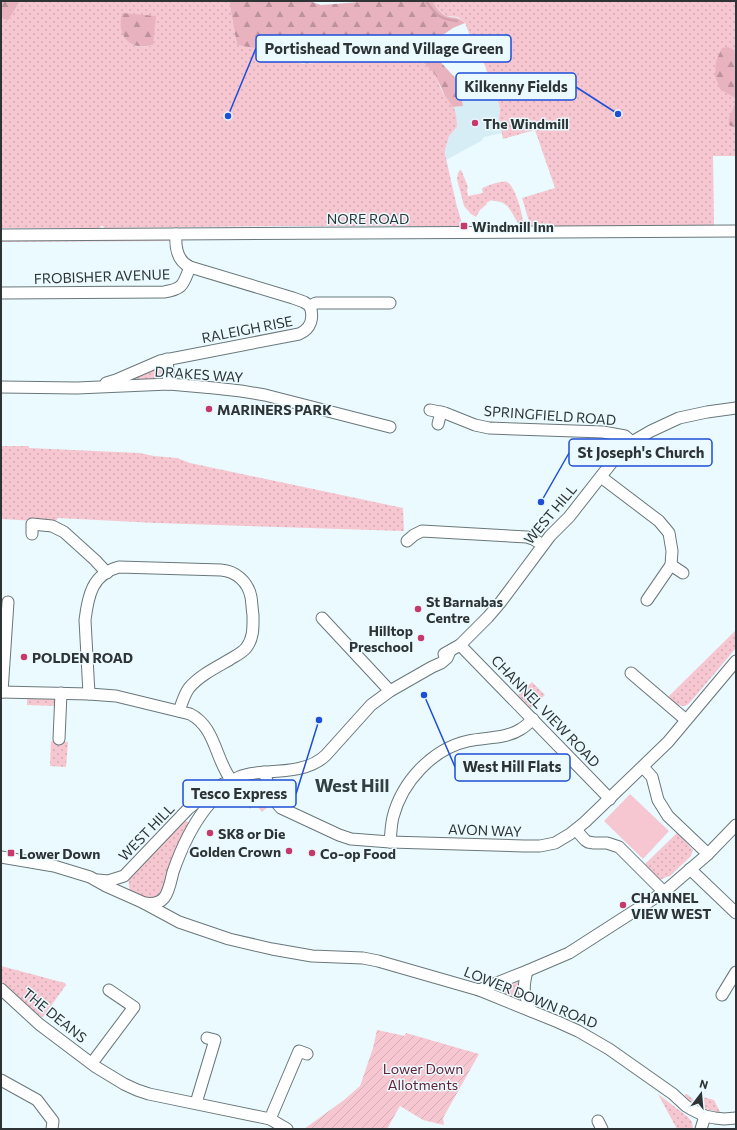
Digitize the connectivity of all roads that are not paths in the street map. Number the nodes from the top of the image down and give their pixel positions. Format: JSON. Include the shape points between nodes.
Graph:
{"nodes":[{"id":1,"x":736,"y":231,"type":"edge"},
{"id":2,"x":176,"y":234,"type":"junction"},
{"id":3,"x":1,"y":235,"type":"edge"},
{"id":4,"x":190,"y":267,"type":"junction"},
{"id":5,"x":1,"y":293,"type":"edge"},
{"id":6,"x":390,"y":303,"type":"dead end"},
{"id":7,"x":310,"y":306,"type":"junction"},
{"id":8,"x":167,"y":359,"type":"junction"},
{"id":9,"x":169,"y":384,"type":"junction"},
{"id":10,"x":1,"y":387,"type":"edge"},
{"id":11,"x":94,"y":387,"type":"junction"},
{"id":12,"x":736,"y":408,"type":"edge"},
{"id":13,"x":438,"y":424,"type":"dead end"},
{"id":14,"x":390,"y":426,"type":"dead end"},
{"id":15,"x":632,"y":442,"type":"junction"},
{"id":16,"x":601,"y":477,"type":"junction"},
{"id":17,"x":32,"y":534,"type":"dead end"},
{"id":18,"x":407,"y":541,"type":"dead end"},
{"id":19,"x":543,"y":545,"type":"junction"},
{"id":20,"x":670,"y":565,"type":"junction"},
{"id":21,"x":107,"y":573,"type":"junction"},
{"id":22,"x":683,"y":574,"type":"dead end"},
{"id":23,"x":647,"y":600,"type":"dead end"},
{"id":24,"x":8,"y":602,"type":"edge"},
{"id":25,"x":322,"y":618,"type":"dead end"},
{"id":26,"x":460,"y":645,"type":"junction"},
{"id":27,"x":736,"y":661,"type":"edge"},
{"id":28,"x":631,"y":674,"type":"dead end"},
{"id":29,"x":390,"y":691,"type":"junction"},
{"id":30,"x":1,"y":692,"type":"edge"},
{"id":31,"x":62,"y":693,"type":"junction"},
{"id":32,"x":89,"y":694,"type":"junction"},
{"id":33,"x":179,"y":711,"type":"junction"},
{"id":34,"x":533,"y":719,"type":"junction"},
{"id":35,"x":686,"y":720,"type":"junction"},
{"id":36,"x":59,"y":739,"type":"dead end"},
{"id":37,"x":643,"y":767,"type":"junction"},
{"id":38,"x":264,"y":772,"type":"junction"},
{"id":39,"x":231,"y":782,"type":"junction"},
{"id":40,"x":610,"y":799,"type":"junction"},
{"id":41,"x":188,"y":809,"type":"junction"},
{"id":42,"x":198,"y":819,"type":"junction"},
{"id":43,"x":736,"y":825,"type":"edge"},
{"id":44,"x":576,"y":830,"type":"junction"},
{"id":45,"x":390,"y":842,"type":"junction"},
{"id":46,"x":708,"y":854,"type":"junction"},
{"id":47,"x":1,"y":857,"type":"edge"},
{"id":48,"x":690,"y":869,"type":"junction"},
{"id":49,"x":124,"y":876,"type":"junction"},
{"id":50,"x":96,"y":880,"type":"junction"},
{"id":51,"x":664,"y":892,"type":"junction"},
{"id":52,"x":166,"y":896,"type":"junction"},
{"id":53,"x":140,"y":901,"type":"junction"},
{"id":54,"x":736,"y":913,"type":"edge"},
{"id":55,"x":179,"y":922,"type":"junction"},
{"id":56,"x":527,"y":971,"type":"junction"},
{"id":57,"x":736,"y":972,"type":"edge"},
{"id":58,"x":1,"y":989,"type":"edge"},
{"id":59,"x":109,"y":990,"type":"dead end"},
{"id":60,"x":479,"y":990,"type":"junction"},
{"id":61,"x":722,"y":995,"type":"dead end"},
{"id":62,"x":531,"y":1011,"type":"junction"},
{"id":63,"x":215,"y":1040,"type":"dead end"},
{"id":64,"x":299,"y":1051,"type":"dead end"},
{"id":65,"x":92,"y":1064,"type":"junction"},
{"id":66,"x":1,"y":1080,"type":"edge"},
{"id":67,"x":196,"y":1103,"type":"junction"},
{"id":68,"x":705,"y":1116,"type":"junction"},
{"id":69,"x":736,"y":1118,"type":"edge"},
{"id":70,"x":270,"y":1120,"type":"junction"},
{"id":71,"x":53,"y":1127,"type":"edge"},
{"id":72,"x":287,"y":1129,"type":"edge"},
{"id":73,"x":701,"y":1129,"type":"edge"}],
"edges":[{"from":1,"to":2,"type":"street","name":"NORE ROAD"},
{"from":2,"to":3,"type":"street","name":"NORE ROAD"},
{"from":2,"to":4,"type":"street","via":[[179,257]]},
{"from":4,"to":5,"type":"street","name":"FROBISHER AVENUE","via":[[180,288],[164,292]]},
{"from":4,"to":7,"type":"street","name":"RALEIGH RISE","via":[[293,298]]},
{"from":6,"to":7,"type":"street","name":"RALEIGH RISE","via":[[316,303]]},
{"from":7,"to":8,"type":"street","name":"RALEIGH RISE","via":[[310,325],[300,334]]},
{"from":8,"to":9,"type":"street"},
{"from":8,"to":11,"type":"street","name":"RALEIGH RISE"},
{"from":9,"to":11,"type":"street","name":"DRAKES WAY"},
{"from":9,"to":14,"type":"street","name":"DRAKES WAY","via":[[253,393]]},
{"from":10,"to":11,"type":"street","name":"DRAKES WAY"},
{"from":12,"to":15,"type":"street","name":"WEST HILL","via":[[679,418]]},
{"from":13,"to":15,"type":"street","name":"SPRINGFIELD ROAD","via":[[435,411],[489,428],[608,433],[625,436]]},
{"from":15,"to":16,"type":"street","name":"WEST HILL","via":[[620,452]]},
{"from":16,"to":19,"type":"street","name":"WEST HILL"},
{"from":16,"to":20,"type":"street","via":[[660,521],[670,536]]},
{"from":17,"to":21,"type":"street","via":[[32,524],[60,529]]},
{"from":18,"to":19,"type":"street","via":[[422,531],[527,537]]},
{"from":19,"to":26,"type":"street","name":"WEST HILL","via":[[500,603]]},
{"from":20,"to":22,"type":"street"},
{"from":20,"to":23,"type":"street"},
{"from":21,"to":32,"type":"street","via":[[95,582],[86,610]]},
{"from":21,"to":33,"type":"street","via":[[119,567],[224,570],[235,574],[247,587],[252,598],[254,628],[249,644],[243,651],[208,672],[190,687]]},
{"from":24,"to":30,"type":"street"},
{"from":25,"to":29,"type":"street"},
{"from":26,"to":29,"type":"street","name":"WEST HILL","via":[[450,651],[441,663]]},
{"from":26,"to":34,"type":"street","name":"CHANNEL VIEW ROAD"},
{"from":27,"to":35,"type":"street","name":"AVON WAY"},
{"from":28,"to":35,"type":"street","via":[[649,683]]},
{"from":29,"to":38,"type":"street","name":"WEST HILL","via":[[371,705],[318,762],[299,768]]},
{"from":30,"to":31,"type":"street"},
{"from":31,"to":32,"type":"street"},
{"from":31,"to":36,"type":"street"},
{"from":32,"to":33,"type":"street","via":[[125,698]]},
{"from":33,"to":39,"type":"street","via":[[194,716],[204,725]]},
{"from":34,"to":40,"type":"street","name":"CHANNEL VIEW ROAD"},
{"from":34,"to":45,"type":"street","via":[[514,733],[459,744],[444,750],[426,763],[401,796],[391,826]]},
{"from":35,"to":37,"type":"street","name":"AVON WAY"},
{"from":37,"to":40,"type":"street","name":"AVON WAY"},
{"from":37,"to":46,"type":"street","via":[[652,777],[664,811]]},
{"from":38,"to":39,"type":"street","name":"WEST HILL","via":[[241,776]]},
{"from":38,"to":45,"type":"street","name":"AVON WAY","via":[[273,799],[285,810],[344,837]]},
{"from":39,"to":41,"type":"street","name":"WEST HILL","via":[[210,791]]},
{"from":39,"to":42,"type":"street","name":"WEST HILL","via":[[220,791]]},
{"from":40,"to":44,"type":"street","name":"AVON WAY"},
{"from":41,"to":42,"type":"street"},
{"from":41,"to":49,"type":"street","name":"WEST HILL"},
{"from":42,"to":52,"type":"street","name":"WEST HILL","via":[[183,847]]},
{"from":43,"to":46,"type":"street"},
{"from":44,"to":45,"type":"street","name":"AVON WAY","via":[[555,843],[540,846]]},
{"from":44,"to":51,"type":"street","via":[[586,841],[605,842],[619,847]]},
{"from":46,"to":48,"type":"street"},
{"from":47,"to":50,"type":"street","via":[[54,866]]},
{"from":48,"to":51,"type":"street"},
{"from":48,"to":54,"type":"street"},
{"from":49,"to":50,"type":"street","name":"WEST HILL","via":[[108,881]]},
{"from":49,"to":53,"type":"street","name":"WEST HILL","via":[[125,886]]},
{"from":50,"to":53,"type":"street","name":"LOWER DOWN ROAD"},
{"from":51,"to":56,"type":"street","via":[[569,953]]},
{"from":52,"to":53,"type":"street","via":[[154,903]]},
{"from":52,"to":55,"type":"street","via":[[169,914]]},
{"from":53,"to":55,"type":"street","name":"LOWER DOWN ROAD"},
{"from":55,"to":60,"type":"street","name":"LOWER DOWN ROAD","via":[[246,944],[312,956],[363,958]]},
{"from":56,"to":60,"type":"street"},
{"from":56,"to":62,"type":"street","via":[[524,989]]},
{"from":57,"to":61,"type":"street"},
{"from":58,"to":65,"type":"street","name":"THE DEANS","via":[[39,1024]]},
{"from":59,"to":65,"type":"street","name":"THE DEANS","via":[[138,1010]]},
{"from":60,"to":62,"type":"street","name":"LOWER DOWN ROAD"},
{"from":62,"to":68,"type":"street","name":"LOWER DOWN ROAD","via":[[597,1041],[669,1091],[686,1106]]},
{"from":63,"to":67,"type":"street"},
{"from":64,"to":70,"type":"street"},
{"from":65,"to":67,"type":"street","name":"THE DEANS","via":[[137,1090]]},
{"from":66,"to":71,"type":"street","via":[[37,1100],[53,1121]]},
{"from":67,"to":70,"type":"street","name":"THE DEANS"},
{"from":68,"to":69,"type":"street","name":"LOWER DOWN ROAD","via":[[720,1119]]},
{"from":68,"to":73,"type":"street"},
{"from":70,"to":72,"type":"street","name":"THE DEANS"}]}
